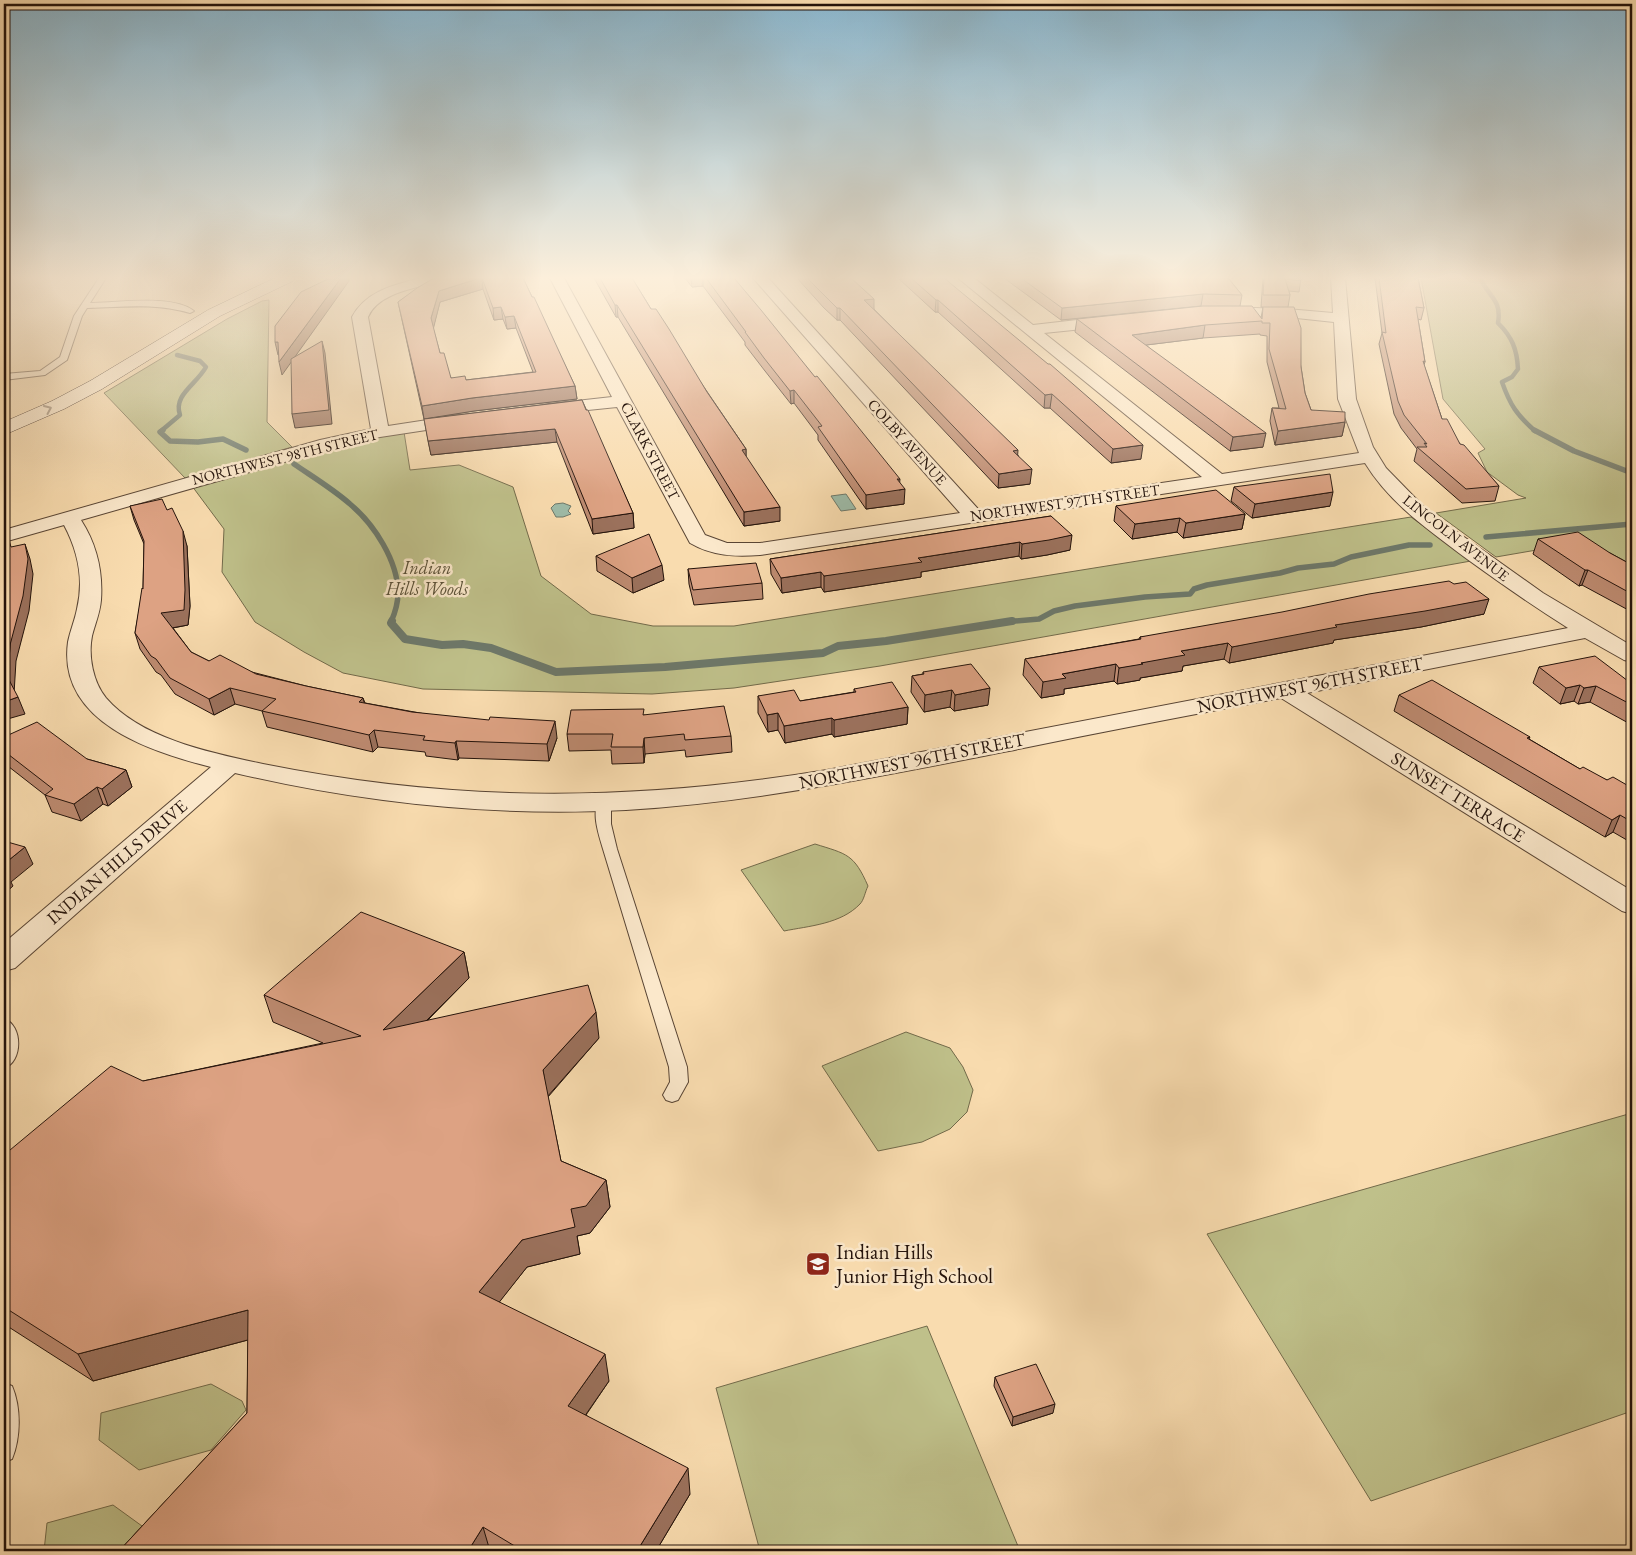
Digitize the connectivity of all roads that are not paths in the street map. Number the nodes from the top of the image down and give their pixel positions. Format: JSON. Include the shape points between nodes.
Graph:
{"nodes":[{"id":1,"x":66,"y":351,"type":"edge"},
{"id":2,"x":122,"y":351,"type":"edge"},
{"id":3,"x":152,"y":351,"type":"edge"},
{"id":4,"x":366,"y":351,"type":"edge"},
{"id":5,"x":596,"y":351,"type":"edge"},
{"id":6,"x":825,"y":351,"type":"edge"},
{"id":7,"x":1056,"y":351,"type":"edge"},
{"id":8,"x":1343,"y":351,"type":"edge"},
{"id":9,"x":4,"y":377,"type":"edge"},
{"id":10,"x":623,"y":401,"type":"junction"},
{"id":11,"x":530,"y":412,"type":"edge"},
{"id":12,"x":4,"y":413,"type":"edge"},
{"id":13,"x":481,"y":418,"type":"edge"},
{"id":14,"x":4,"y":429,"type":"edge"},
{"id":15,"x":380,"y":432,"type":"junction"},
{"id":16,"x":1370,"y":458,"type":"junction"},
{"id":17,"x":1218,"y":480,"type":"junction"},
{"id":18,"x":974,"y":516,"type":"junction"},
{"id":19,"x":69,"y":517,"type":"junction"},
{"id":20,"x":4,"y":536,"type":"edge"},
{"id":21,"x":760,"y":549,"type":"joint"},
{"id":22,"x":1588,"y":631,"type":"junction"},
{"id":23,"x":1632,"y":655,"type":"edge"},
{"id":24,"x":1285,"y":690,"type":"junction"},
{"id":25,"x":230,"y":764,"type":"junction"},
{"id":26,"x":604,"y":802,"type":"junction"},
{"id":27,"x":1632,"y":904,"type":"edge"},
{"id":28,"x":4,"y":960,"type":"edge"},
{"id":29,"x":4,"y":1025,"type":"edge"},
{"id":30,"x":4,"y":1061,"type":"edge"},
{"id":31,"x":672,"y":1094,"type":"dead end"},
{"id":32,"x":4,"y":1393,"type":"edge"},
{"id":33,"x":4,"y":1451,"type":"edge"}],
"edges":[{"from":1,"to":9,"type":"lane","via":[[57,364],[42,373]]},
{"from":2,"to":12,"type":"main road","via":[[47,394]]},
{"from":14,"to":3,"type":"main road","one_way":true,"via":[[96,385]]},
{"from":4,"to":15,"type":"street"},
{"from":5,"to":10,"type":"street","name":"CLARK STREET"},
{"from":6,"to":18,"type":"street","name":"COLBY AVENUE"},
{"from":7,"to":17,"type":"street"},
{"from":8,"to":16,"type":"street","name":"LINCOLN AVENUE","via":[[1347,399]]},
{"from":10,"to":11,"type":"street"},
{"from":10,"to":21,"type":"street","name":"CLARK STREET","via":[[697,539],[705,545],[727,550]]},
{"from":13,"to":15,"type":"street","name":"NORTHWEST 98TH STREET"},
{"from":15,"to":19,"type":"street","name":"NORTHWEST 98TH STREET","via":[[284,455]]},
{"from":16,"to":17,"type":"street","name":"NORTHWEST 97TH STREET"},
{"from":16,"to":22,"type":"street","name":"LINCOLN AVENUE","via":[[1422,516],[1535,598]]},
{"from":17,"to":18,"type":"street","name":"NORTHWEST 97TH STREET"},
{"from":18,"to":21,"type":"street","name":"NORTHWEST 97TH STREET"},
{"from":19,"to":20,"type":"street","name":"NORTHWEST 98TH STREET"},
{"from":19,"to":25,"type":"street","name":"NORTHWEST 96TH STREET","via":[[86,550],[90,570],[89,606],[79,643],[80,670],[94,699],[107,713],[145,738]]},
{"from":22,"to":23,"type":"street","name":"LINCOLN AVENUE"},
{"from":22,"to":24,"type":"street","name":"NORTHWEST 96TH STREET"},
{"from":24,"to":26,"type":"street","name":"NORTHWEST 96TH STREET","via":[[745,791]]},
{"from":24,"to":27,"type":"street","name":"SUNSET TERRACE"},
{"from":25,"to":26,"type":"street","name":"NORTHWEST 96TH STREET","via":[[309,782],[448,801]]},
{"from":25,"to":28,"type":"street","name":"INDIAN HILLS DRIVE"},
{"from":26,"to":31,"type":"lane","via":[[604,824],[610,850],[678,1067],[679,1082]]},
{"from":29,"to":30,"type":"lane","via":[[9,1039]]},
{"from":32,"to":33,"type":"lane","via":[[8,1421]]}]}
